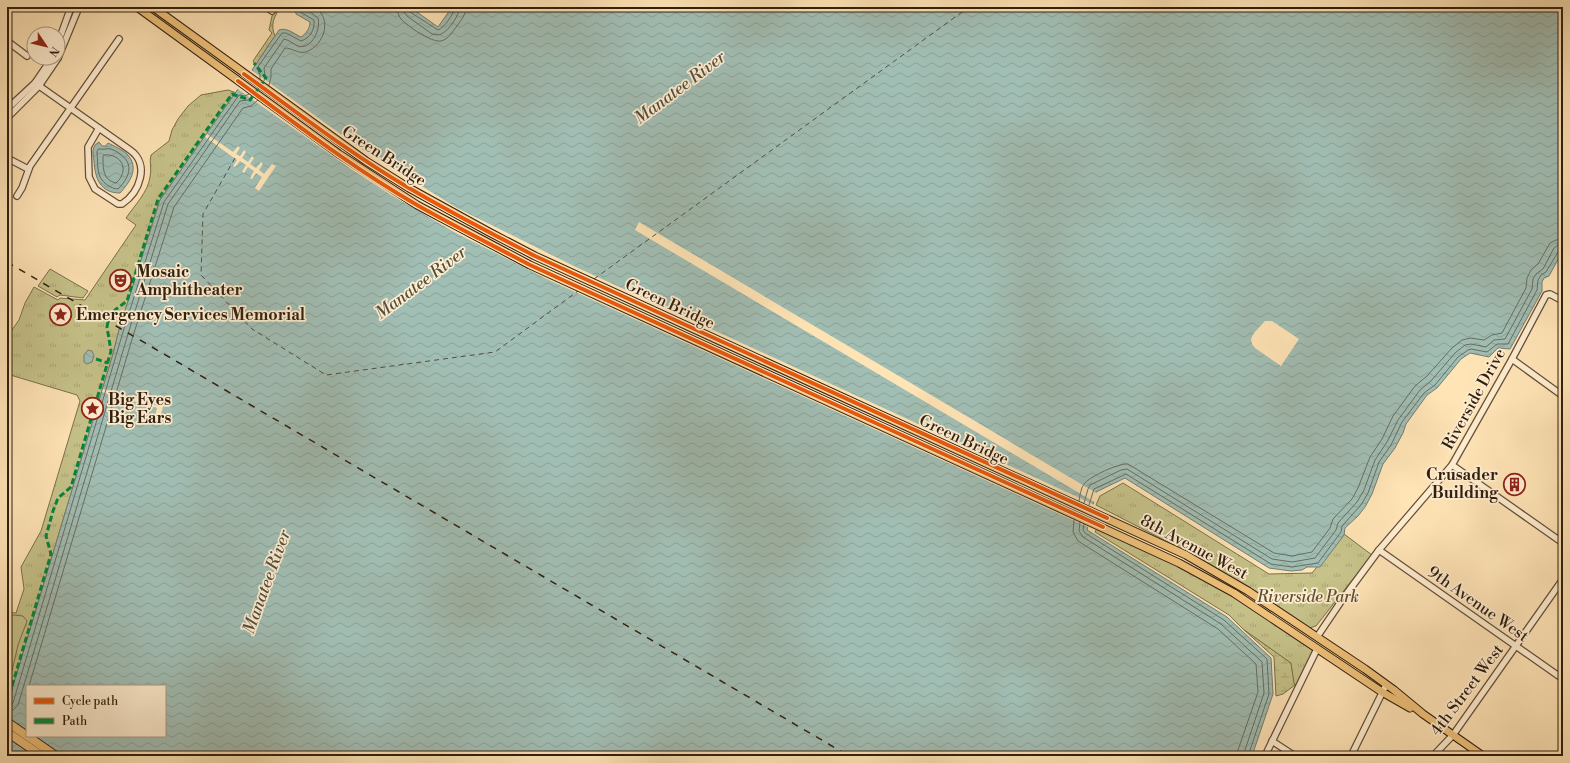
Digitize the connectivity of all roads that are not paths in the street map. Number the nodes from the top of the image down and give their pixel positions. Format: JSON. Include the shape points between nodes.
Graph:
{"nodes":[{"id":1,"x":71,"y":7,"type":"edge"},
{"id":2,"x":79,"y":7,"type":"edge"},
{"id":3,"x":153,"y":7,"type":"edge"},
{"id":4,"x":266,"y":7,"type":"edge"},
{"id":5,"x":142,"y":8,"type":"edge"},
{"id":6,"x":274,"y":9,"type":"edge"},
{"id":7,"x":64,"y":26,"type":"edge"},
{"id":8,"x":66,"y":39,"type":"edge"},
{"id":9,"x":119,"y":39,"type":"dead end"},
{"id":10,"x":7,"y":41,"type":"edge"},
{"id":11,"x":26,"y":55,"type":"edge"},
{"id":12,"x":48,"y":66,"type":"edge"},
{"id":13,"x":52,"y":66,"type":"edge"},
{"id":14,"x":37,"y":85,"type":"junction"},
{"id":15,"x":70,"y":108,"type":"junction"},
{"id":16,"x":7,"y":110,"type":"edge"},
{"id":17,"x":7,"y":118,"type":"edge"},
{"id":18,"x":99,"y":128,"type":"junction"},
{"id":19,"x":7,"y":158,"type":"edge"},
{"id":20,"x":28,"y":169,"type":"junction"},
{"id":21,"x":17,"y":196,"type":"dead end"},
{"id":22,"x":1563,"y":301,"type":"edge"},
{"id":23,"x":1512,"y":360,"type":"junction"},
{"id":24,"x":1563,"y":396,"type":"edge"},
{"id":25,"x":1452,"y":465,"type":"junction"},
{"id":26,"x":1107,"y":518,"type":"joint"},
{"id":27,"x":1103,"y":527,"type":"joint"},
{"id":28,"x":1563,"y":543,"type":"edge"},
{"id":29,"x":1379,"y":550,"type":"junction"},
{"id":30,"x":1563,"y":580,"type":"edge"},
{"id":31,"x":1234,"y":593,"type":"junction"},
{"id":32,"x":1317,"y":637,"type":"junction"},
{"id":33,"x":1516,"y":646,"type":"junction"},
{"id":34,"x":1317,"y":649,"type":"junction"},
{"id":35,"x":1365,"y":669,"type":"junction"},
{"id":36,"x":1563,"y":679,"type":"edge"},
{"id":37,"x":1386,"y":685,"type":"junction"},
{"id":38,"x":1382,"y":692,"type":"junction"},
{"id":39,"x":1423,"y":714,"type":"junction"},
{"id":40,"x":7,"y":722,"type":"edge"},
{"id":41,"x":7,"y":732,"type":"edge"},
{"id":42,"x":26,"y":735,"type":"edge"},
{"id":43,"x":1453,"y":735,"type":"junction"},
{"id":44,"x":29,"y":737,"type":"edge"},
{"id":45,"x":1272,"y":740,"type":"junction"},
{"id":46,"x":42,"y":756,"type":"edge"},
{"id":47,"x":56,"y":756,"type":"edge"},
{"id":48,"x":1265,"y":756,"type":"edge"},
{"id":49,"x":1294,"y":756,"type":"edge"},
{"id":50,"x":1350,"y":756,"type":"edge"},
{"id":51,"x":1433,"y":756,"type":"edge"},
{"id":52,"x":1483,"y":756,"type":"edge"}],
"edges":[{"from":1,"to":7,"type":"street"},
{"from":2,"to":8,"type":"street"},
{"from":3,"to":26,"type":"main road","name":"Green Bridge","via":[[366,161],[489,232],[542,259]]},
{"from":4,"to":6,"type":"street"},
{"from":5,"to":27,"type":"main road","name":"Green Bridge","via":[[338,154],[417,205],[530,265]]},
{"from":9,"to":15,"type":"street"},
{"from":10,"to":11,"type":"street"},
{"from":12,"to":14,"type":"street"},
{"from":13,"to":14,"type":"street"},
{"from":14,"to":15,"type":"street"},
{"from":14,"to":16,"type":"street"},
{"from":14,"to":17,"type":"street"},
{"from":15,"to":18,"type":"street"},
{"from":15,"to":20,"type":"street"},
{"from":18,"to":18,"type":"street","via":[[133,152],[141,165],[142,174],[138,183],[122,204],[96,189],[89,177],[88,147]]},
{"from":19,"to":20,"type":"street"},
{"from":20,"to":21,"type":"street"},
{"from":22,"to":23,"type":"street","name":"Riverside Drive","via":[[1550,294],[1546,295]]},
{"from":23,"to":24,"type":"street"},
{"from":23,"to":25,"type":"street","name":"Riverside Drive"},
{"from":25,"to":28,"type":"street"},
{"from":25,"to":29,"type":"street","name":"Riverside Drive"},
{"from":26,"to":32,"type":"main road","name":"8th Avenue West","via":[[1208,567]]},
{"from":27,"to":31,"type":"main road","name":"8th Avenue West","via":[[1179,563]]},
{"from":29,"to":32,"type":"street","name":"Riverside Drive"},
{"from":29,"to":33,"type":"street","name":"9th Avenue West"},
{"from":30,"to":33,"type":"street","name":"4th Street West"},
{"from":31,"to":32,"type":"main road","via":[[1257,604],[1306,636]]},
{"from":31,"to":34,"type":"main road","name":"8th Avenue West"},
{"from":32,"to":35,"type":"main road","name":"8th Avenue West"},
{"from":33,"to":36,"type":"street","name":"9th Avenue West"},
{"from":33,"to":43,"type":"street","name":"4th Street West"},
{"from":34,"to":35,"type":"main road","via":[[1326,648],[1347,662]]},
{"from":34,"to":38,"type":"main road","name":"8th Avenue West"},
{"from":34,"to":45,"type":"street"},
{"from":35,"to":37,"type":"main road","name":"8th Avenue West"},
{"from":37,"to":38,"type":"street"},
{"from":37,"to":39,"type":"main road","name":"8th Avenue West"},
{"from":38,"to":39,"type":"main road","name":"8th Avenue West"},
{"from":38,"to":50,"type":"street"},
{"from":39,"to":43,"type":"main road","name":"8th Avenue West"},
{"from":40,"to":42,"type":"highway"},
{"from":41,"to":46,"type":"highway"},
{"from":43,"to":51,"type":"street","name":"4th Street West"},
{"from":43,"to":52,"type":"main road","name":"8th Avenue West"},
{"from":44,"to":47,"type":"highway"},
{"from":45,"to":48,"type":"street"},
{"from":45,"to":49,"type":"street"}]}
